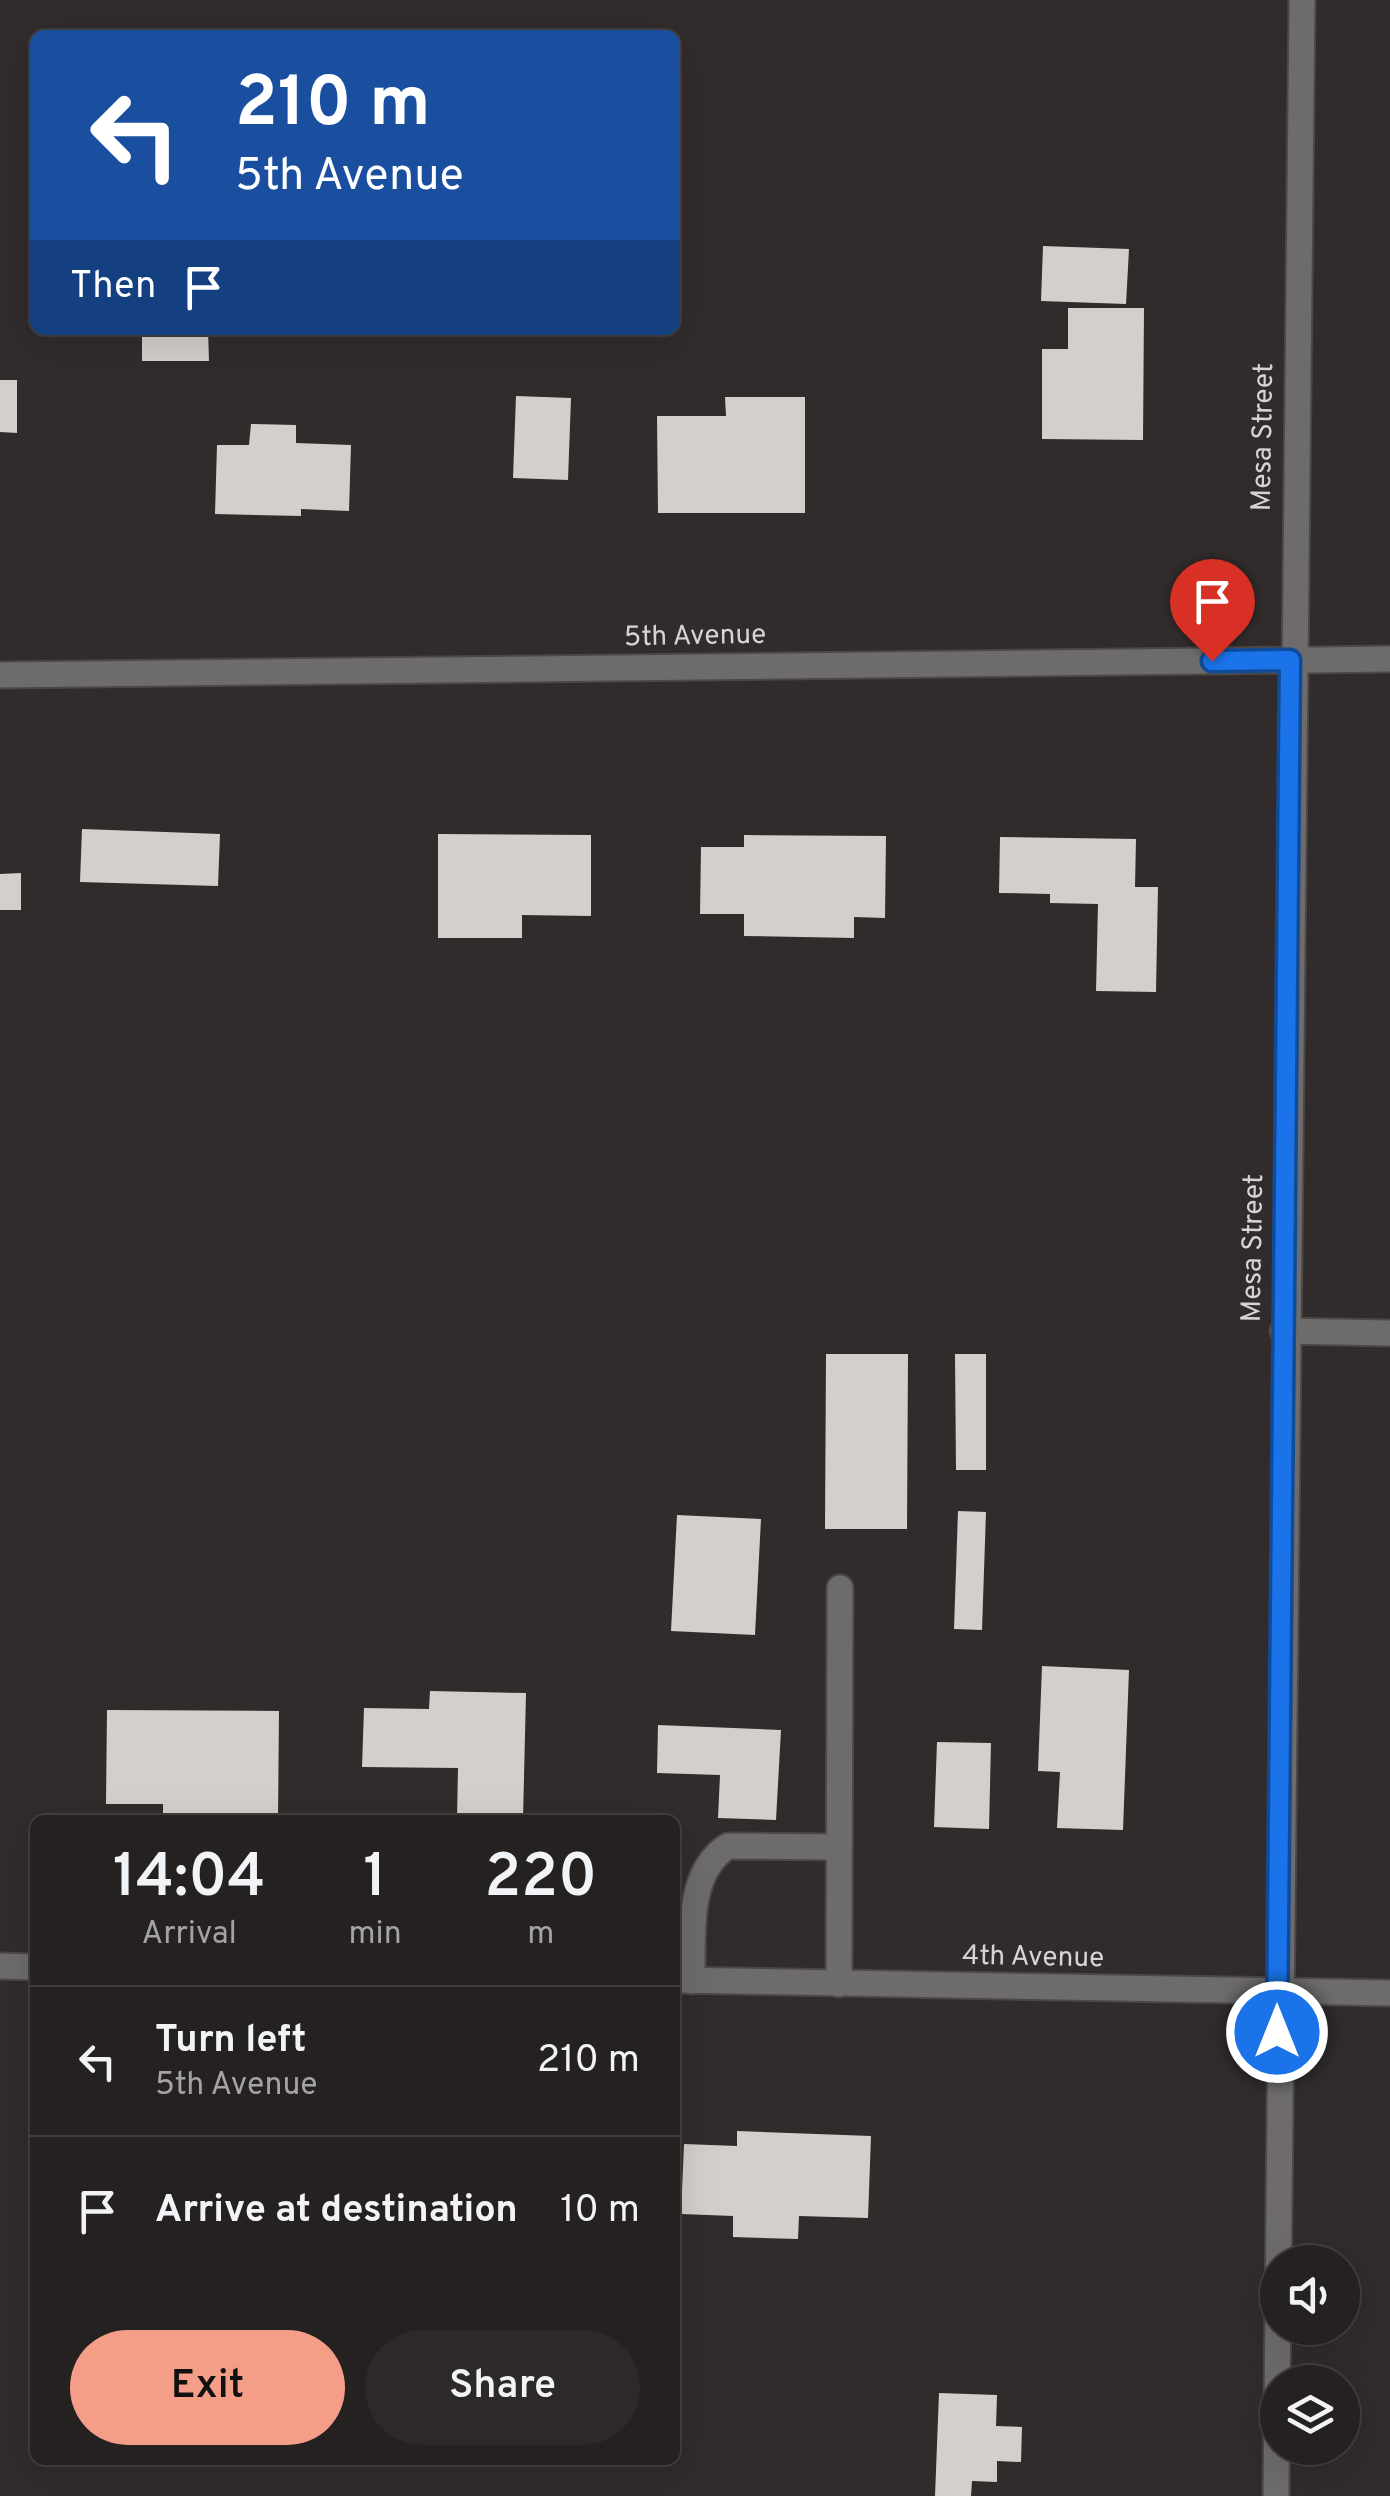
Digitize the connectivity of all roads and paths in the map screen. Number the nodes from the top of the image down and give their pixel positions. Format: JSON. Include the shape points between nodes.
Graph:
{"nodes":[{"id":1,"x":1302,"y":0,"type":"edge"},
{"id":2,"x":1290,"y":660,"type":"junction"},
{"id":3,"x":1390,"y":660,"type":"edge"},
{"id":4,"x":0,"y":675,"type":"edge"},
{"id":5,"x":1283,"y":1332,"type":"junction"},
{"id":6,"x":1390,"y":1333,"type":"edge"},
{"id":7,"x":840,"y":1588,"type":"dead end"},
{"id":8,"x":840,"y":1847,"type":"junction"},
{"id":9,"x":0,"y":1966,"type":"edge"},
{"id":10,"x":30,"y":1967,"type":"edge"},
{"id":11,"x":683,"y":1981,"type":"edge"},
{"id":12,"x":839,"y":1984,"type":"junction"},
{"id":13,"x":1277,"y":1993,"type":"junction"},
{"id":14,"x":1390,"y":1993,"type":"edge"},
{"id":15,"x":1276,"y":2496,"type":"edge"}],
"edges":[{"from":1,"to":2,"type":"street","name":"Mesa Street"},
{"from":2,"to":3,"type":"street","name":"5th Avenue"},
{"from":2,"to":4,"type":"street","name":"5th Avenue"},
{"from":2,"to":5,"type":"street","name":"Mesa Street"},
{"from":5,"to":6,"type":"street"},
{"from":5,"to":13,"type":"street","name":"Mesa Street"},
{"from":7,"to":8,"type":"street"},
{"from":8,"to":11,"type":"street","via":[[728,1846],[713,1855],[698,1895]]},
{"from":8,"to":12,"type":"street"},
{"from":9,"to":10,"type":"street"},
{"from":11,"to":12,"type":"street","name":"4th Avenue"},
{"from":12,"to":13,"type":"street","name":"4th Avenue"},
{"from":13,"to":14,"type":"street","name":"4th Avenue"},
{"from":13,"to":15,"type":"street","name":"Mesa Street"}]}
